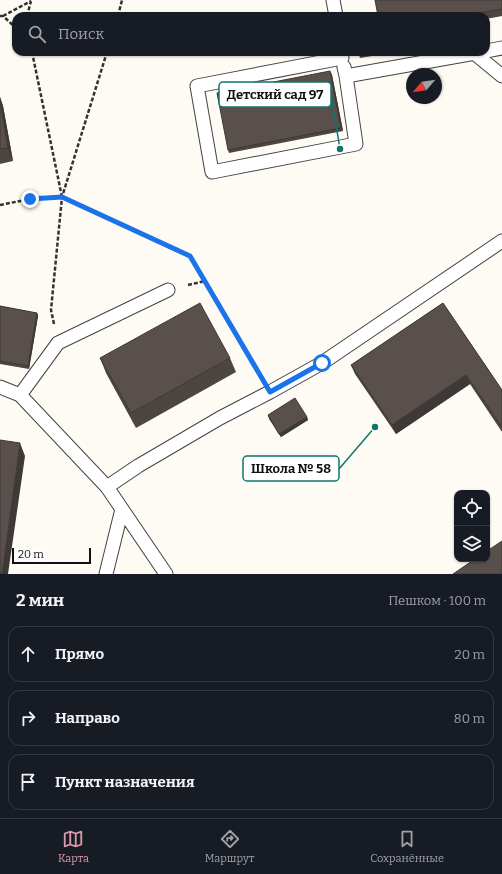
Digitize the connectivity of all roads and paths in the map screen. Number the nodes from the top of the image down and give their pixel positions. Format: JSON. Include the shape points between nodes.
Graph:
{"nodes":[{"id":1,"x":122,"y":0,"type":"edge"},
{"id":2,"x":333,"y":0,"type":"edge"},
{"id":3,"x":31,"y":1,"type":"edge"},
{"id":4,"x":29,"y":12,"type":"edge"},
{"id":5,"x":119,"y":12,"type":"edge"},
{"id":6,"x":335,"y":12,"type":"edge"},
{"id":7,"x":2,"y":16,"type":"edge"},
{"id":8,"x":12,"y":25,"type":"edge"},
{"id":9,"x":502,"y":48,"type":"edge"},
{"id":10,"x":490,"y":50,"type":"edge"},
{"id":11,"x":33,"y":56,"type":"edge"},
{"id":12,"x":106,"y":56,"type":"edge"},
{"id":13,"x":337,"y":56,"type":"edge"},
{"id":14,"x":342,"y":56,"type":"edge"},
{"id":15,"x":458,"y":56,"type":"edge"},
{"id":16,"x":484,"y":56,"type":"edge"},
{"id":17,"x":346,"y":76,"type":"junction"},
{"id":18,"x":502,"y":76,"type":"edge"},
{"id":19,"x":62,"y":197,"type":"junction"},
{"id":20,"x":0,"y":205,"type":"edge"},
{"id":21,"x":502,"y":241,"type":"edge"},
{"id":22,"x":205,"y":281,"type":"junction"},
{"id":23,"x":168,"y":290,"type":"joint"},
{"id":24,"x":51,"y":310,"type":"dead end"},
{"id":25,"x":0,"y":387,"type":"edge"},
{"id":26,"x":270,"y":392,"type":"junction"},
{"id":27,"x":20,"y":395,"type":"junction"},
{"id":28,"x":107,"y":487,"type":"junction"},
{"id":29,"x":122,"y":509,"type":"junction"},
{"id":30,"x":106,"y":574,"type":"edge"},
{"id":31,"x":166,"y":574,"type":"edge"}],
"edges":[{"from":1,"to":5,"type":"path"},
{"from":2,"to":6,"type":"lane"},
{"from":3,"to":4,"type":"path"},
{"from":3,"to":7,"type":"path"},
{"from":7,"to":8,"type":"path"},
{"from":9,"to":10,"type":"lane"},
{"from":11,"to":19,"type":"path"},
{"from":12,"to":19,"type":"path"},
{"from":13,"to":17,"type":"lane","via":[[197,86],[212,172],[356,144]]},
{"from":14,"to":17,"type":"lane"},
{"from":15,"to":17,"type":"lane"},
{"from":16,"to":18,"type":"lane"},
{"from":19,"to":20,"type":"path","via":[[30,199]]},
{"from":19,"to":22,"type":"path","via":[[190,256]]},
{"from":19,"to":24,"type":"path"},
{"from":21,"to":26,"type":"lane","via":[[322,363]]},
{"from":22,"to":23,"type":"path"},
{"from":22,"to":26,"type":"path"},
{"from":23,"to":27,"type":"lane","via":[[58,343]]},
{"from":25,"to":27,"type":"lane"},
{"from":26,"to":28,"type":"lane","via":[[220,418]]},
{"from":27,"to":28,"type":"lane"},
{"from":28,"to":29,"type":"lane"},
{"from":29,"to":30,"type":"lane"},
{"from":29,"to":31,"type":"lane"}]}
